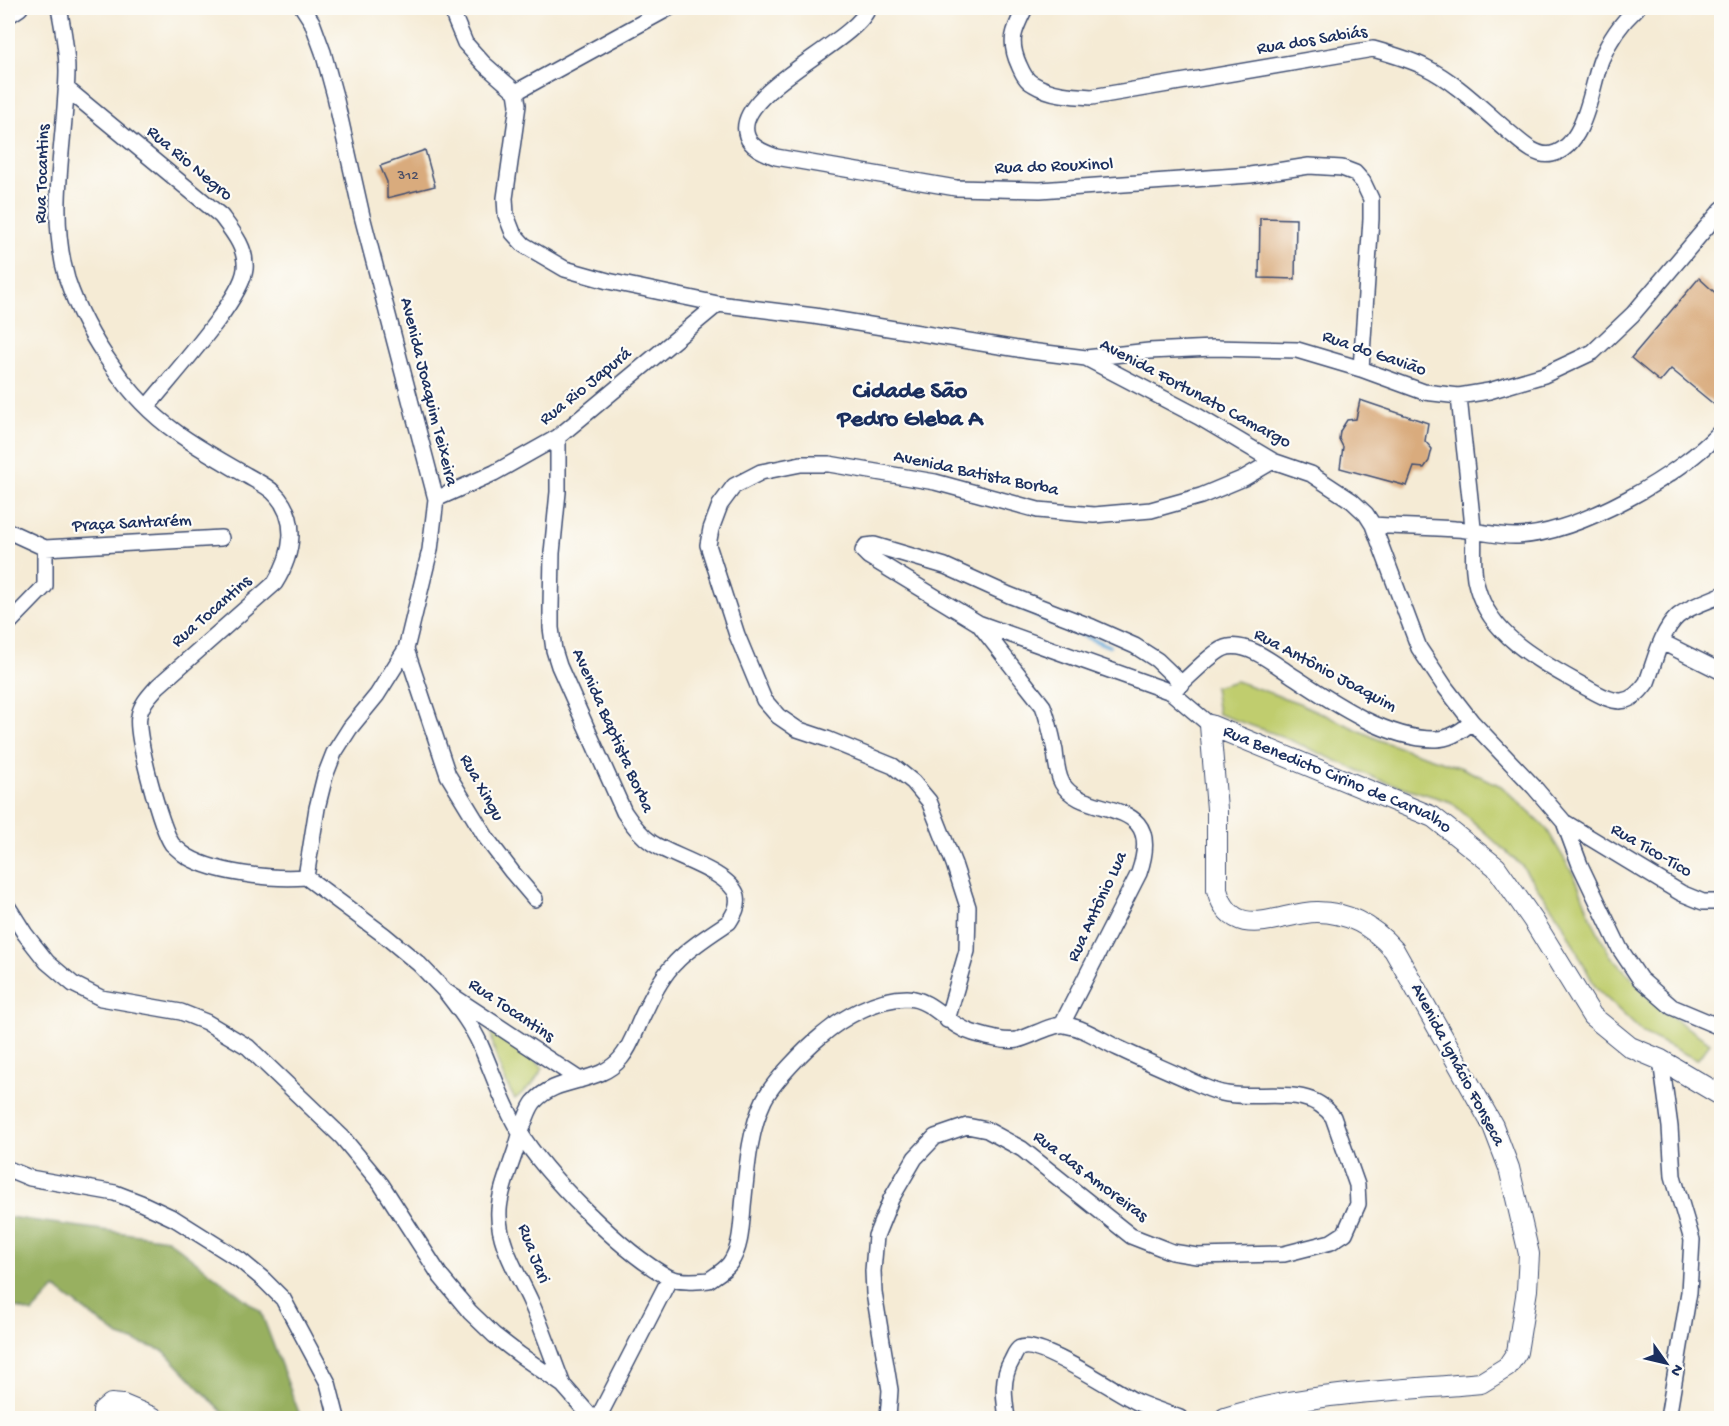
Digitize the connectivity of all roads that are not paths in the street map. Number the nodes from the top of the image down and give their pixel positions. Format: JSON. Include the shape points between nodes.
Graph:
{"nodes":[{"id":1,"x":20,"y":8,"type":"edge"},
{"id":2,"x":59,"y":8,"type":"edge"},
{"id":3,"x":303,"y":8,"type":"edge"},
{"id":4,"x":453,"y":8,"type":"edge"},
{"id":5,"x":669,"y":8,"type":"edge"},
{"id":6,"x":868,"y":8,"type":"edge"},
{"id":7,"x":1025,"y":8,"type":"edge"},
{"id":8,"x":1638,"y":8,"type":"edge"},
{"id":9,"x":8,"y":16,"type":"edge"},
{"id":10,"x":66,"y":88,"type":"junction"},
{"id":11,"x":516,"y":92,"type":"junction"},
{"id":12,"x":1722,"y":209,"type":"edge"},
{"id":13,"x":718,"y":304,"type":"junction"},
{"id":14,"x":1086,"y":358,"type":"junction"},
{"id":15,"x":1361,"y":369,"type":"junction"},
{"id":16,"x":1459,"y":396,"type":"junction"},
{"id":17,"x":147,"y":406,"type":"junction"},
{"id":18,"x":1722,"y":430,"type":"edge"},
{"id":19,"x":558,"y":437,"type":"junction"},
{"id":20,"x":1273,"y":460,"type":"junction"},
{"id":21,"x":436,"y":499,"type":"junction"},
{"id":22,"x":1373,"y":525,"type":"junction"},
{"id":23,"x":8,"y":531,"type":"edge"},
{"id":24,"x":1473,"y":531,"type":"junction"},
{"id":25,"x":221,"y":538,"type":"dead end"},
{"id":26,"x":45,"y":548,"type":"junction"},
{"id":27,"x":1722,"y":595,"type":"edge"},
{"id":28,"x":978,"y":623,"type":"junction"},
{"id":29,"x":8,"y":624,"type":"edge"},
{"id":30,"x":1662,"y":642,"type":"junction"},
{"id":31,"x":406,"y":650,"type":"junction"},
{"id":32,"x":1722,"y":672,"type":"edge"},
{"id":33,"x":1176,"y":688,"type":"junction"},
{"id":34,"x":1472,"y":722,"type":"junction"},
{"id":35,"x":1210,"y":725,"type":"junction"},
{"id":36,"x":1564,"y":822,"type":"junction"},
{"id":37,"x":306,"y":877,"type":"junction"},
{"id":38,"x":535,"y":899,"type":"dead end"},
{"id":39,"x":1722,"y":903,"type":"edge"},
{"id":40,"x":8,"y":906,"type":"edge"},
{"id":41,"x":445,"y":991,"type":"junction"},
{"id":42,"x":947,"y":1020,"type":"junction"},
{"id":43,"x":1062,"y":1024,"type":"junction"},
{"id":44,"x":1722,"y":1028,"type":"edge"},
{"id":45,"x":1661,"y":1060,"type":"junction"},
{"id":46,"x":580,"y":1080,"type":"junction"},
{"id":47,"x":1722,"y":1096,"type":"edge"},
{"id":48,"x":520,"y":1134,"type":"junction"},
{"id":49,"x":8,"y":1169,"type":"edge"},
{"id":50,"x":670,"y":1278,"type":"junction"},
{"id":51,"x":563,"y":1385,"type":"junction"},
{"id":52,"x":104,"y":1413,"type":"edge"},
{"id":53,"x":154,"y":1419,"type":"edge"},
{"id":54,"x":337,"y":1419,"type":"edge"},
{"id":55,"x":592,"y":1419,"type":"edge"},
{"id":56,"x":598,"y":1419,"type":"edge"},
{"id":57,"x":888,"y":1419,"type":"edge"},
{"id":58,"x":1007,"y":1419,"type":"edge"},
{"id":59,"x":1180,"y":1419,"type":"edge"},
{"id":60,"x":1225,"y":1419,"type":"edge"},
{"id":61,"x":1668,"y":1419,"type":"edge"}],
"edges":[{"from":1,"to":9,"type":"street"},
{"from":2,"to":10,"type":"street","name":"Rua Tocantins"},
{"from":3,"to":21,"type":"street","name":"Avenida Joaquim Teixeira","via":[[312,22],[332,85]]},
{"from":4,"to":11,"type":"street","via":[[465,43]]},
{"from":5,"to":11,"type":"street"},
{"from":6,"to":15,"type":"street","name":"Rua do Rouxinol","via":[[857,25],[801,64],[748,116],[747,137],[761,150],[776,157],[956,188],[1040,190],[1250,175],[1310,166],[1342,168],[1355,173],[1371,199]]},
{"from":7,"to":8,"type":"street","name":"Rua dos Sabiás","via":[[1012,42],[1022,72],[1030,83],[1064,95],[1092,97],[1373,49],[1428,68],[1525,145],[1545,154],[1563,149],[1572,140],[1584,119],[1609,42]]},
{"from":10,"to":17,"type":"street","name":"Rua Tocantins","via":[[58,215],[68,279],[104,355],[127,388]]},
{"from":10,"to":17,"type":"street","name":"Rua Rio Negro","via":[[222,216],[239,240],[244,259],[240,285],[227,308]]},
{"from":11,"to":13,"type":"street","name":"Avenida Fortunato Camargo","via":[[518,105],[506,215],[513,233],[524,245],[565,269]]},
{"from":12,"to":16,"type":"street","name":"Rua do Gavião","via":[[1633,314],[1593,352],[1544,375]]},
{"from":13,"to":14,"type":"street","name":"Avenida Fortunato Camargo"},
{"from":13,"to":19,"type":"street","name":"Rua Rio Japurá"},
{"from":14,"to":15,"type":"street","name":"Rua do Gavião","via":[[1149,351],[1274,348],[1316,354]]},
{"from":14,"to":20,"type":"street","name":"Avenida Fortunato Camargo"},
{"from":15,"to":16,"type":"street","name":"Rua do Gavião","via":[[1424,392]]},
{"from":16,"to":24,"type":"street"},
{"from":17,"to":37,"type":"street","name":"Rua Tocantins","via":[[174,431],[273,491],[291,522],[292,538],[284,569],[275,583],[145,700],[138,726],[164,828],[173,845],[205,866],[286,879]]},
{"from":18,"to":24,"type":"street","via":[[1657,481],[1580,522],[1517,536]]},
{"from":19,"to":21,"type":"street","name":"Rua Rio Japurá","via":[[494,473]]},
{"from":19,"to":46,"type":"street","name":"Avenida Baptista Borba","via":[[550,607],[559,666],[633,825],[650,842],[729,884],[738,904],[729,922],[673,964],[620,1060],[610,1069]]},
{"from":20,"to":22,"type":"street","name":"Avenida Fortunato Camargo","via":[[1335,488]]},
{"from":20,"to":42,"type":"street","name":"Avenida Batista Borba","via":[[1244,478],[1201,496],[1151,510],[1094,515],[1038,510],[936,482],[829,464],[801,464],[760,472],[734,486],[720,505],[708,545],[736,635],[764,700],[797,729],[893,766],[929,801],[968,908],[967,951]]},
{"from":21,"to":31,"type":"street","name":"Avenida Joaquim Teixeira","via":[[430,550]]},
{"from":22,"to":24,"type":"street"},
{"from":22,"to":34,"type":"street","name":"Avenida Fortunato Camargo","via":[[1419,648]]},
{"from":23,"to":26,"type":"street","name":"Praça Santarém"},
{"from":24,"to":30,"type":"street","via":[[1477,589],[1498,625],[1535,658],[1598,695],[1615,702],[1627,701],[1641,690]]},
{"from":25,"to":26,"type":"street","name":"Praça Santarém"},
{"from":26,"to":29,"type":"street","via":[[45,585]]},
{"from":27,"to":30,"type":"street","via":[[1678,616]]},
{"from":28,"to":33,"type":"street","name":"Rua Benedicto Cirino de Carvalho"},
{"from":28,"to":33,"type":"street","name":"Rua Benedicto Cirino de Carvalho","via":[[875,560],[863,551],[866,546],[889,548],[945,566],[1135,646],[1157,660]]},
{"from":28,"to":43,"type":"street","name":"Rua Antônio Lua","via":[[1043,706],[1062,783],[1081,799],[1127,816],[1144,834],[1144,858],[1139,873]]},
{"from":30,"to":32,"type":"street"},
{"from":31,"to":37,"type":"street","name":"Avenida Joaquim Teixeira","via":[[334,753],[317,808]]},
{"from":31,"to":38,"type":"street","name":"Rua Xingu","via":[[448,775],[487,839]]},
{"from":33,"to":34,"type":"street","name":"Rua Antônio Joaquim","via":[[1216,652],[1236,646],[1276,665],[1375,724],[1402,733],[1438,740]]},
{"from":33,"to":35,"type":"street","name":"Rua Benedicto Cirino de Carvalho"},
{"from":34,"to":36,"type":"street","name":"Avenida Fortunato Camargo"},
{"from":35,"to":45,"type":"street","name":"Rua Benedicto Cirino de Carvalho","via":[[1432,817],[1496,867],[1592,1016],[1630,1047]]},
{"from":35,"to":60,"type":"street","name":"Avenida Ignácio Fonseca","via":[[1220,901],[1237,918],[1249,922],[1315,912],[1348,917],[1373,930],[1394,950],[1493,1126],[1509,1168],[1529,1254],[1516,1352],[1507,1367],[1481,1383],[1286,1402]]},
{"from":36,"to":39,"type":"street","name":"Rua Tico-Tico","via":[[1681,893],[1703,902]]},
{"from":36,"to":44,"type":"street","name":"Avenida Fortunato Camargo","via":[[1620,949],[1640,979],[1672,1007]]},
{"from":37,"to":41,"type":"street","name":"Rua Tocantins","via":[[384,935]]},
{"from":40,"to":51,"type":"street","via":[[46,962],[73,984],[101,998],[181,1012],[248,1047],[342,1137],[381,1184],[441,1277],[470,1312],[494,1335]]},
{"from":41,"to":46,"type":"street","name":"Rua Tocantins"},
{"from":41,"to":48,"type":"street","via":[[480,1044]]},
{"from":42,"to":43,"type":"street","via":[[995,1040],[1016,1040]]},
{"from":42,"to":50,"type":"street","via":[[930,1004],[917,999],[889,1000],[868,1007],[821,1036],[780,1078],[764,1101],[747,1168],[740,1234],[729,1264],[709,1280]]},
{"from":43,"to":57,"type":"street","name":"Rua das Amoreiras","via":[[1091,1033],[1224,1094],[1304,1098],[1327,1109],[1357,1185],[1358,1204],[1353,1217],[1345,1233],[1331,1242],[1284,1254],[1197,1256],[1172,1252],[1131,1236],[1022,1149],[987,1130],[967,1126],[948,1131],[915,1158],[891,1199],[876,1236],[874,1293],[890,1390]]},
{"from":45,"to":47,"type":"street","name":"Rua Benedicto Cirino de Carvalho"},
{"from":45,"to":61,"type":"street","via":[[1673,1176],[1692,1240],[1689,1292]]},
{"from":46,"to":48,"type":"street","name":"Avenida Baptista Borba","via":[[550,1089],[532,1104]]},
{"from":48,"to":50,"type":"street","via":[[598,1222]]},
{"from":48,"to":51,"type":"street","name":"Rua Jari","via":[[500,1197],[501,1230]]},
{"from":49,"to":54,"type":"street","via":[[30,1178],[115,1193],[141,1203],[175,1219],[240,1260],[283,1299],[328,1383]]},
{"from":50,"to":56,"type":"street"},
{"from":51,"to":55,"type":"street"},
{"from":52,"to":53,"type":"street","via":[[111,1404],[123,1405]]},
{"from":58,"to":59,"type":"street","via":[[1006,1373],[1020,1348],[1027,1347],[1044,1351],[1135,1401]]}]}
